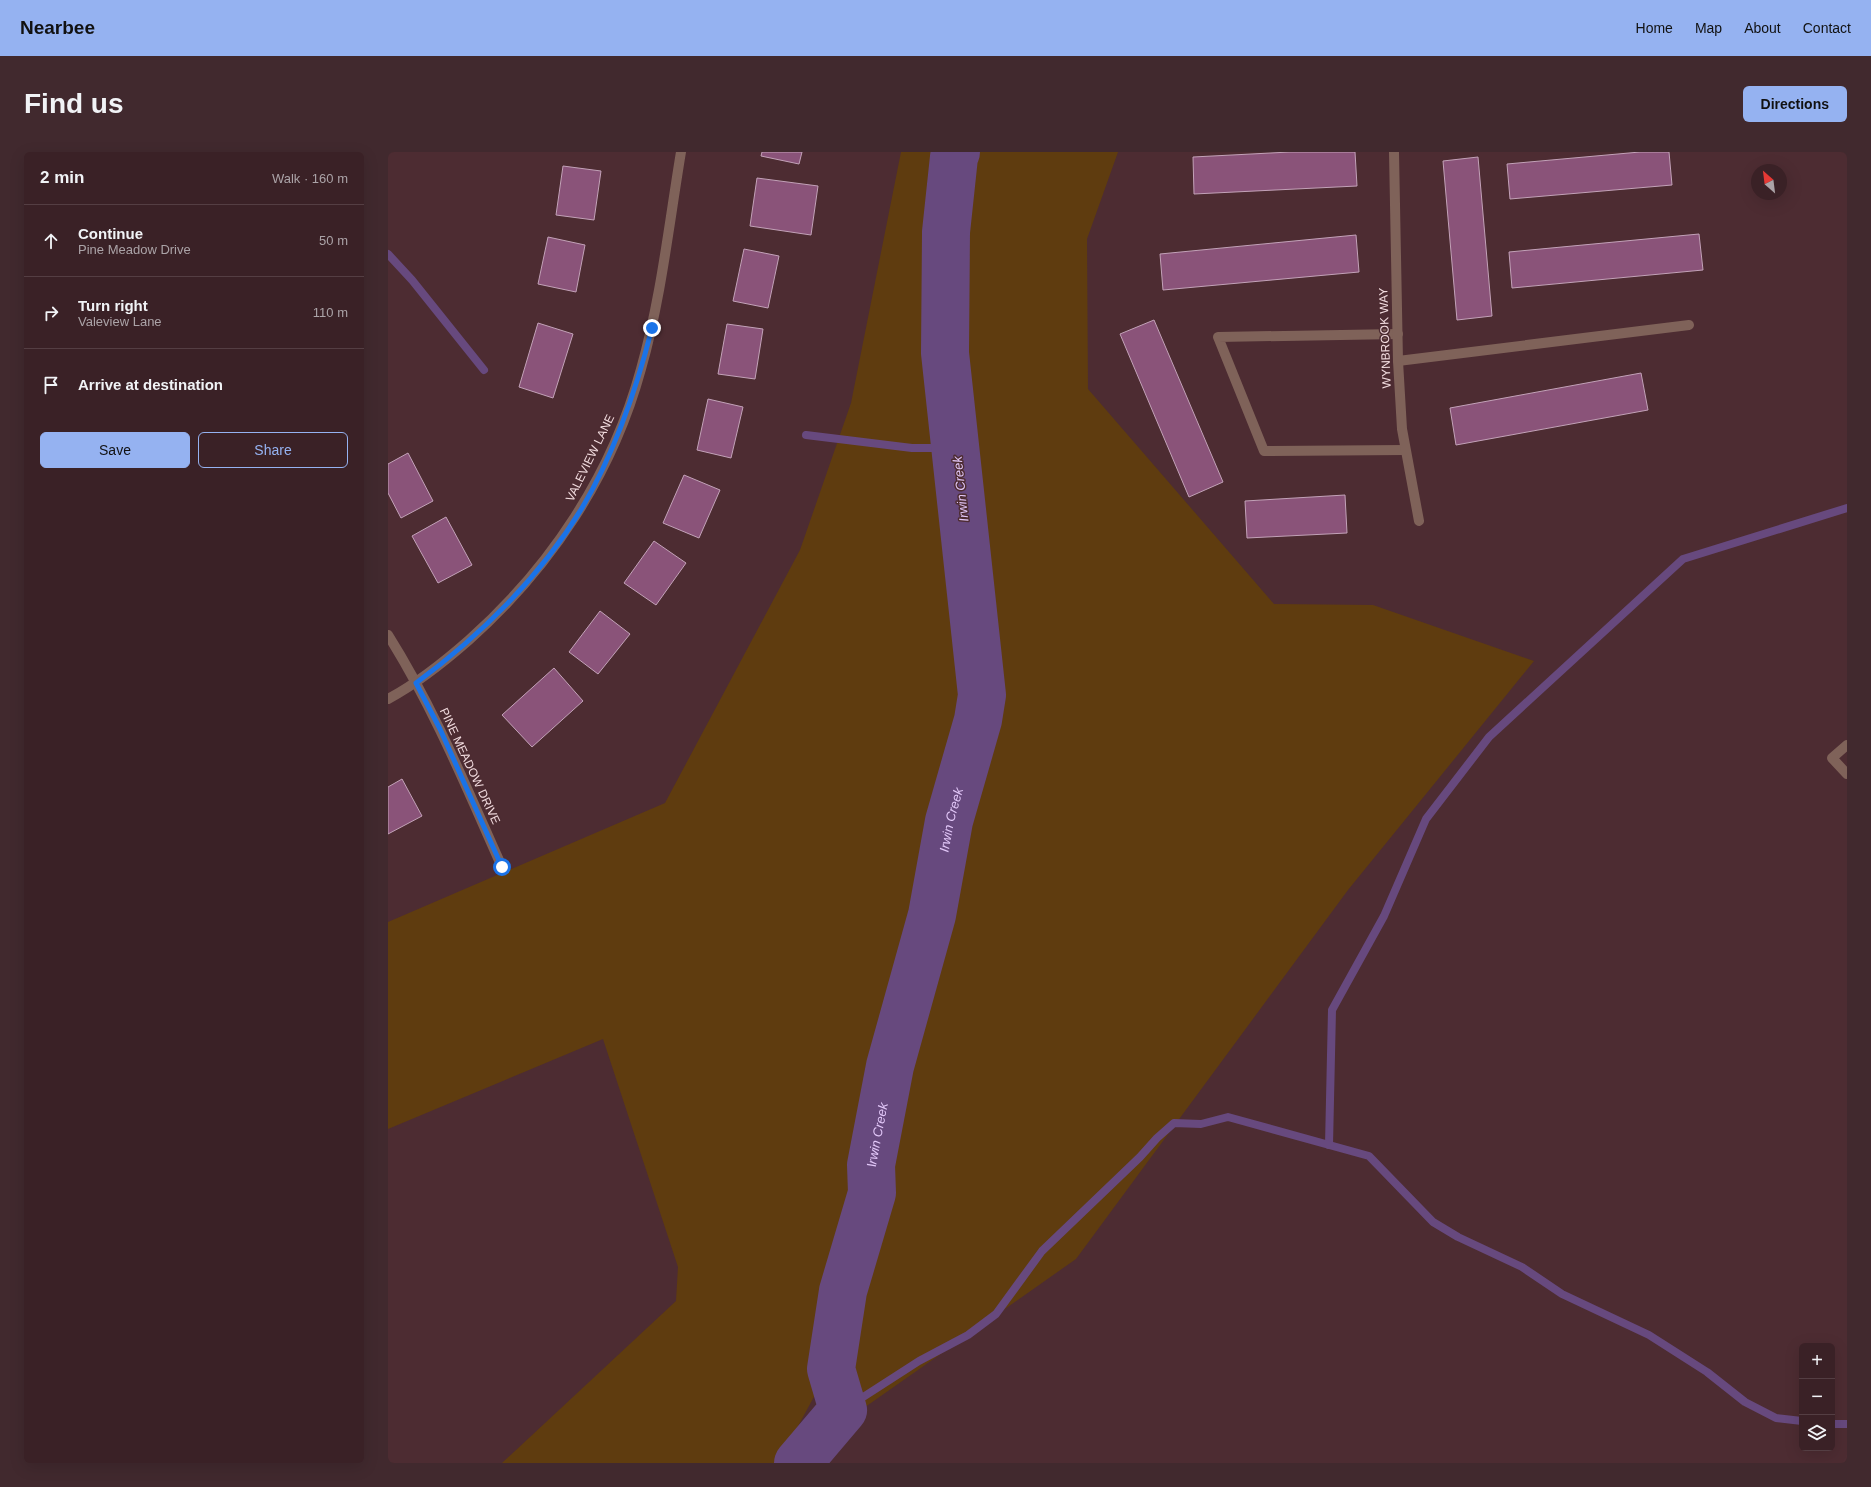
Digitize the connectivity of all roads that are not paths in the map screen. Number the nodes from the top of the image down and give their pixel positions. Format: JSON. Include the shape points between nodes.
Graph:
{"nodes":[{"id":1,"x":681,"y":152,"type":"edge"},
{"id":2,"x":1394,"y":152,"type":"edge"},
{"id":3,"x":1689,"y":325,"type":"dead end"},
{"id":4,"x":1398,"y":334,"type":"junction"},
{"id":5,"x":1398,"y":361,"type":"junction"},
{"id":6,"x":1405,"y":450,"type":"junction"},
{"id":7,"x":1419,"y":520,"type":"dead end"},
{"id":8,"x":388,"y":635,"type":"edge"},
{"id":9,"x":416,"y":683,"type":"junction"},
{"id":10,"x":388,"y":699,"type":"edge"},
{"id":11,"x":1847,"y":745,"type":"edge"},
{"id":12,"x":1847,"y":774,"type":"edge"},
{"id":13,"x":502,"y":867,"type":"dead end"}],
"edges":[{"from":1,"to":9,"type":"street","name":"VALEVIEW LANE","via":[[652,328],[633,395],[611,451],[582,508],[513,597],[443,663]]},
{"from":2,"to":4,"type":"street","name":"WYNBROOK WAY"},
{"from":3,"to":5,"type":"street"},
{"from":4,"to":5,"type":"street","name":"WYNBROOK WAY"},
{"from":4,"to":6,"type":"street","via":[[1218,337],[1264,451]]},
{"from":5,"to":6,"type":"street","name":"WYNBROOK WAY"},
{"from":6,"to":7,"type":"street","name":"WYNBROOK WAY"},
{"from":8,"to":9,"type":"street","name":"PINE MEADOW DRIVE"},
{"from":9,"to":10,"type":"street","name":"VALEVIEW LANE"},
{"from":9,"to":13,"type":"street","name":"PINE MEADOW DRIVE","via":[[440,729]]},
{"from":11,"to":12,"type":"street","via":[[1832,758]]}]}
